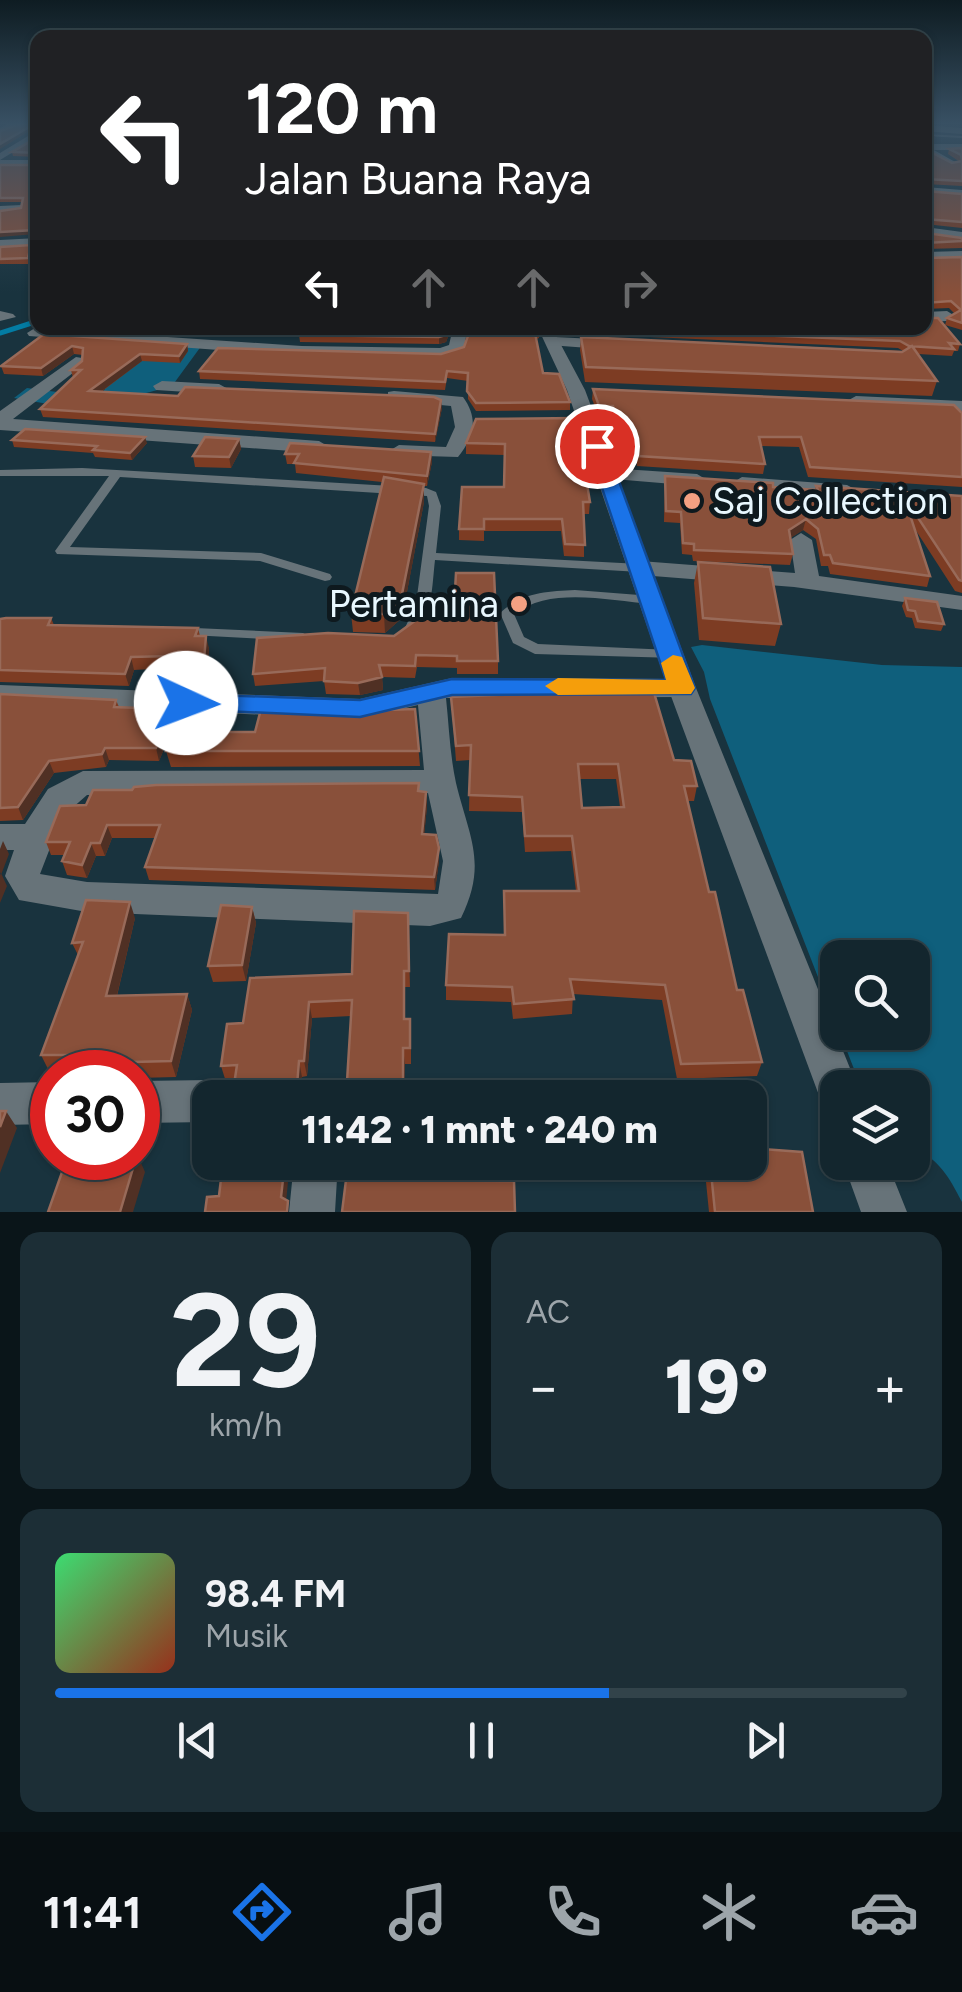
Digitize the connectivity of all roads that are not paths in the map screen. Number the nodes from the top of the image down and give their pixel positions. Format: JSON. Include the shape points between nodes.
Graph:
{"nodes":[{"id":1,"x":932,"y":191,"type":"edge"},
{"id":2,"x":962,"y":193,"type":"edge"},
{"id":3,"x":18,"y":207,"type":"edge"},
{"id":4,"x":0,"y":209,"type":"edge"},
{"id":5,"x":7,"y":227,"type":"edge"},
{"id":6,"x":932,"y":232,"type":"edge"},
{"id":7,"x":962,"y":236,"type":"edge"},
{"id":8,"x":30,"y":242,"type":"edge"},
{"id":9,"x":17,"y":243,"type":"junction"},
{"id":10,"x":0,"y":244,"type":"edge"},
{"id":11,"x":962,"y":255,"type":"edge"},
{"id":12,"x":932,"y":256,"type":"edge"},
{"id":13,"x":947,"y":316,"type":"edge"},
{"id":14,"x":932,"y":317,"type":"edge"},
{"id":15,"x":65,"y":335,"type":"edge"},
{"id":16,"x":458,"y":335,"type":"edge"},
{"id":17,"x":549,"y":335,"type":"edge"},
{"id":18,"x":561,"y":335,"type":"edge"},
{"id":19,"x":631,"y":346,"type":"edge"},
{"id":20,"x":76,"y":362,"type":"edge"},
{"id":21,"x":162,"y":386,"type":"dead end"},
{"id":22,"x":242,"y":390,"type":"edge"},
{"id":23,"x":372,"y":395,"type":"edge"},
{"id":24,"x":833,"y":400,"type":"edge"},
{"id":25,"x":962,"y":406,"type":"edge"},
{"id":26,"x":0,"y":422,"type":"edge"},
{"id":27,"x":0,"y":473,"type":"edge"},
{"id":28,"x":117,"y":473,"type":"junction"},
{"id":29,"x":608,"y":474,"type":"junction"},
{"id":30,"x":869,"y":492,"type":"edge"},
{"id":31,"x":801,"y":540,"type":"dead end"},
{"id":32,"x":429,"y":556,"type":"junction"},
{"id":33,"x":640,"y":568,"type":"junction"},
{"id":34,"x":325,"y":576,"type":"dead end"},
{"id":35,"x":808,"y":582,"type":"junction"},
{"id":36,"x":652,"y":600,"type":"junction"},
{"id":37,"x":962,"y":603,"type":"edge"},
{"id":38,"x":195,"y":632,"type":"edge"},
{"id":39,"x":322,"y":638,"type":"edge"},
{"id":40,"x":402,"y":638,"type":"edge"},
{"id":41,"x":670,"y":655,"type":"junction"},
{"id":42,"x":682,"y":688,"type":"junction"},
{"id":43,"x":431,"y":690,"type":"junction"},
{"id":44,"x":0,"y":694,"type":"edge"},
{"id":45,"x":440,"y":781,"type":"junction"},
{"id":46,"x":0,"y":837,"type":"edge"},
{"id":47,"x":35,"y":837,"type":"junction"},
{"id":48,"x":830,"y":1070,"type":"edge"},
{"id":49,"x":192,"y":1101,"type":"edge"},
{"id":50,"x":160,"y":1102,"type":"edge"},
{"id":51,"x":30,"y":1103,"type":"edge"},
{"id":52,"x":0,"y":1104,"type":"edge"},
{"id":53,"x":315,"y":1180,"type":"edge"},
{"id":54,"x":872,"y":1180,"type":"edge"},
{"id":55,"x":312,"y":1212,"type":"edge"},
{"id":56,"x":884,"y":1212,"type":"edge"}],
"edges":[{"from":1,"to":2,"type":"street"},
{"from":3,"to":4,"type":"street"},
{"from":5,"to":9,"type":"street"},
{"from":6,"to":7,"type":"street"},
{"from":8,"to":9,"type":"street"},
{"from":9,"to":10,"type":"street"},
{"from":11,"to":12,"type":"street"},
{"from":13,"to":14,"type":"street"},
{"from":15,"to":16,"type":"street","via":[[441,353],[457,348]]},
{"from":17,"to":29,"type":"street"},
{"from":18,"to":19,"type":"street"},
{"from":20,"to":26,"type":"street"},
{"from":21,"to":22,"type":"street"},
{"from":23,"to":26,"type":"street","via":[[449,398],[474,421],[452,453]]},
{"from":24,"to":25,"type":"street"},
{"from":27,"to":28,"type":"lane"},
{"from":28,"to":32,"type":"lane","via":[[426,491],[435,506]]},
{"from":28,"to":34,"type":"lane","via":[[61,551],[269,558]]},
{"from":29,"to":30,"type":"street"},
{"from":29,"to":33,"type":"street"},
{"from":31,"to":35,"type":"street"},
{"from":32,"to":33,"type":"lane"},
{"from":32,"to":40,"type":"lane","via":[[423,604]]},
{"from":33,"to":35,"type":"street"},
{"from":33,"to":36,"type":"street"},
{"from":35,"to":37,"type":"street"},
{"from":36,"to":41,"type":"street"},
{"from":36,"to":41,"type":"lane","via":[[541,595],[507,613],[518,640],[535,649]]},
{"from":38,"to":39,"type":"lane"},
{"from":41,"to":42,"type":"street"},
{"from":42,"to":43,"type":"street"},
{"from":42,"to":48,"type":"street"},
{"from":43,"to":44,"type":"street","via":[[360,708]]},
{"from":43,"to":45,"type":"street"},
{"from":45,"to":47,"type":"street","via":[[83,783],[57,800]]},
{"from":45,"to":47,"type":"street","via":[[457,844],[459,889],[449,907],[430,911],[32,890],[22,876]]},
{"from":46,"to":47,"type":"street"},
{"from":49,"to":50,"type":"street"},
{"from":51,"to":52,"type":"street"},
{"from":53,"to":55,"type":"street"},
{"from":54,"to":56,"type":"street"}]}
